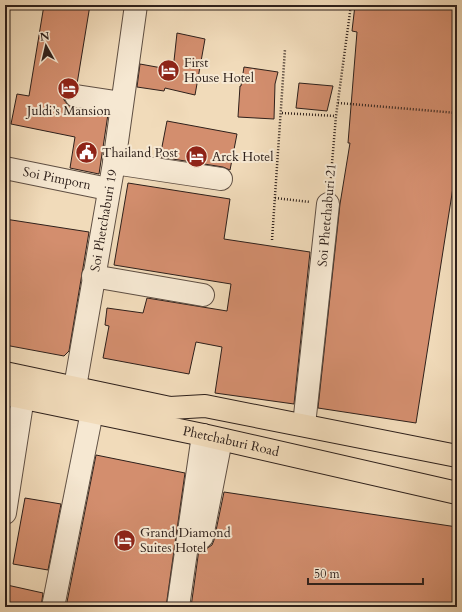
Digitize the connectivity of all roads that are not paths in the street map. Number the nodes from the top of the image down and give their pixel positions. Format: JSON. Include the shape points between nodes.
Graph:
{"nodes":[{"id":1,"x":136,"y":5,"type":"edge"},
{"id":2,"x":76,"y":96,"type":"dead end"},
{"id":3,"x":122,"y":103,"type":"junction"},
{"id":4,"x":114,"y":163,"type":"junction"},
{"id":5,"x":5,"y":168,"type":"edge"},
{"id":6,"x":221,"y":179,"type":"dead end"},
{"id":7,"x":108,"y":189,"type":"junction"},
{"id":8,"x":328,"y":204,"type":"road end"},
{"id":9,"x":93,"y":276,"type":"junction"},
{"id":10,"x":203,"y":295,"type":"dead end"},
{"id":11,"x":5,"y":373,"type":"edge"},
{"id":12,"x":75,"y":387,"type":"junction"},
{"id":13,"x":16,"y":400,"type":"edge"},
{"id":14,"x":92,"y":412,"type":"junction"},
{"id":15,"x":304,"y":425,"type":"junction"},
{"id":16,"x":212,"y":437,"type":"junction"},
{"id":17,"x":457,"y":456,"type":"edge"},
{"id":18,"x":457,"y":493,"type":"edge"},
{"id":19,"x":5,"y":513,"type":"edge"},
{"id":20,"x":52,"y":607,"type":"edge"},
{"id":21,"x":178,"y":607,"type":"edge"},
{"id":22,"x":190,"y":607,"type":"edge"}],
"edges":[{"from":1,"to":3,"type":"street","name":"Soi Phetchaburi 19"},
{"from":2,"to":3,"type":"street"},
{"from":3,"to":4,"type":"street","name":"Soi Phetchaburi 19"},
{"from":4,"to":6,"type":"street"},
{"from":4,"to":7,"type":"street","name":"Soi Phetchaburi 19"},
{"from":5,"to":7,"type":"street","name":"Soi Pimporn"},
{"from":7,"to":9,"type":"street","name":"Soi Phetchaburi 19"},
{"from":8,"to":15,"type":"street","name":"Soi Phetchaburi 21"},
{"from":9,"to":10,"type":"street"},
{"from":9,"to":12,"type":"street","name":"Soi Phetchaburi 19"},
{"from":11,"to":12,"type":"main road","name":"Phetchaburi Road"},
{"from":12,"to":15,"type":"main road","name":"Phetchaburi Road","via":[[170,408],[205,406]]},
{"from":13,"to":14,"type":"main road","name":"Phetchaburi Road"},
{"from":13,"to":19,"type":"street"},
{"from":14,"to":16,"type":"main road","name":"Phetchaburi Road"},
{"from":14,"to":20,"type":"street"},
{"from":15,"to":17,"type":"main road","name":"Phetchaburi Road"},
{"from":16,"to":18,"type":"main road","name":"Phetchaburi Road"},
{"from":16,"to":21,"type":"street"},
{"from":16,"to":22,"type":"street"}]}
